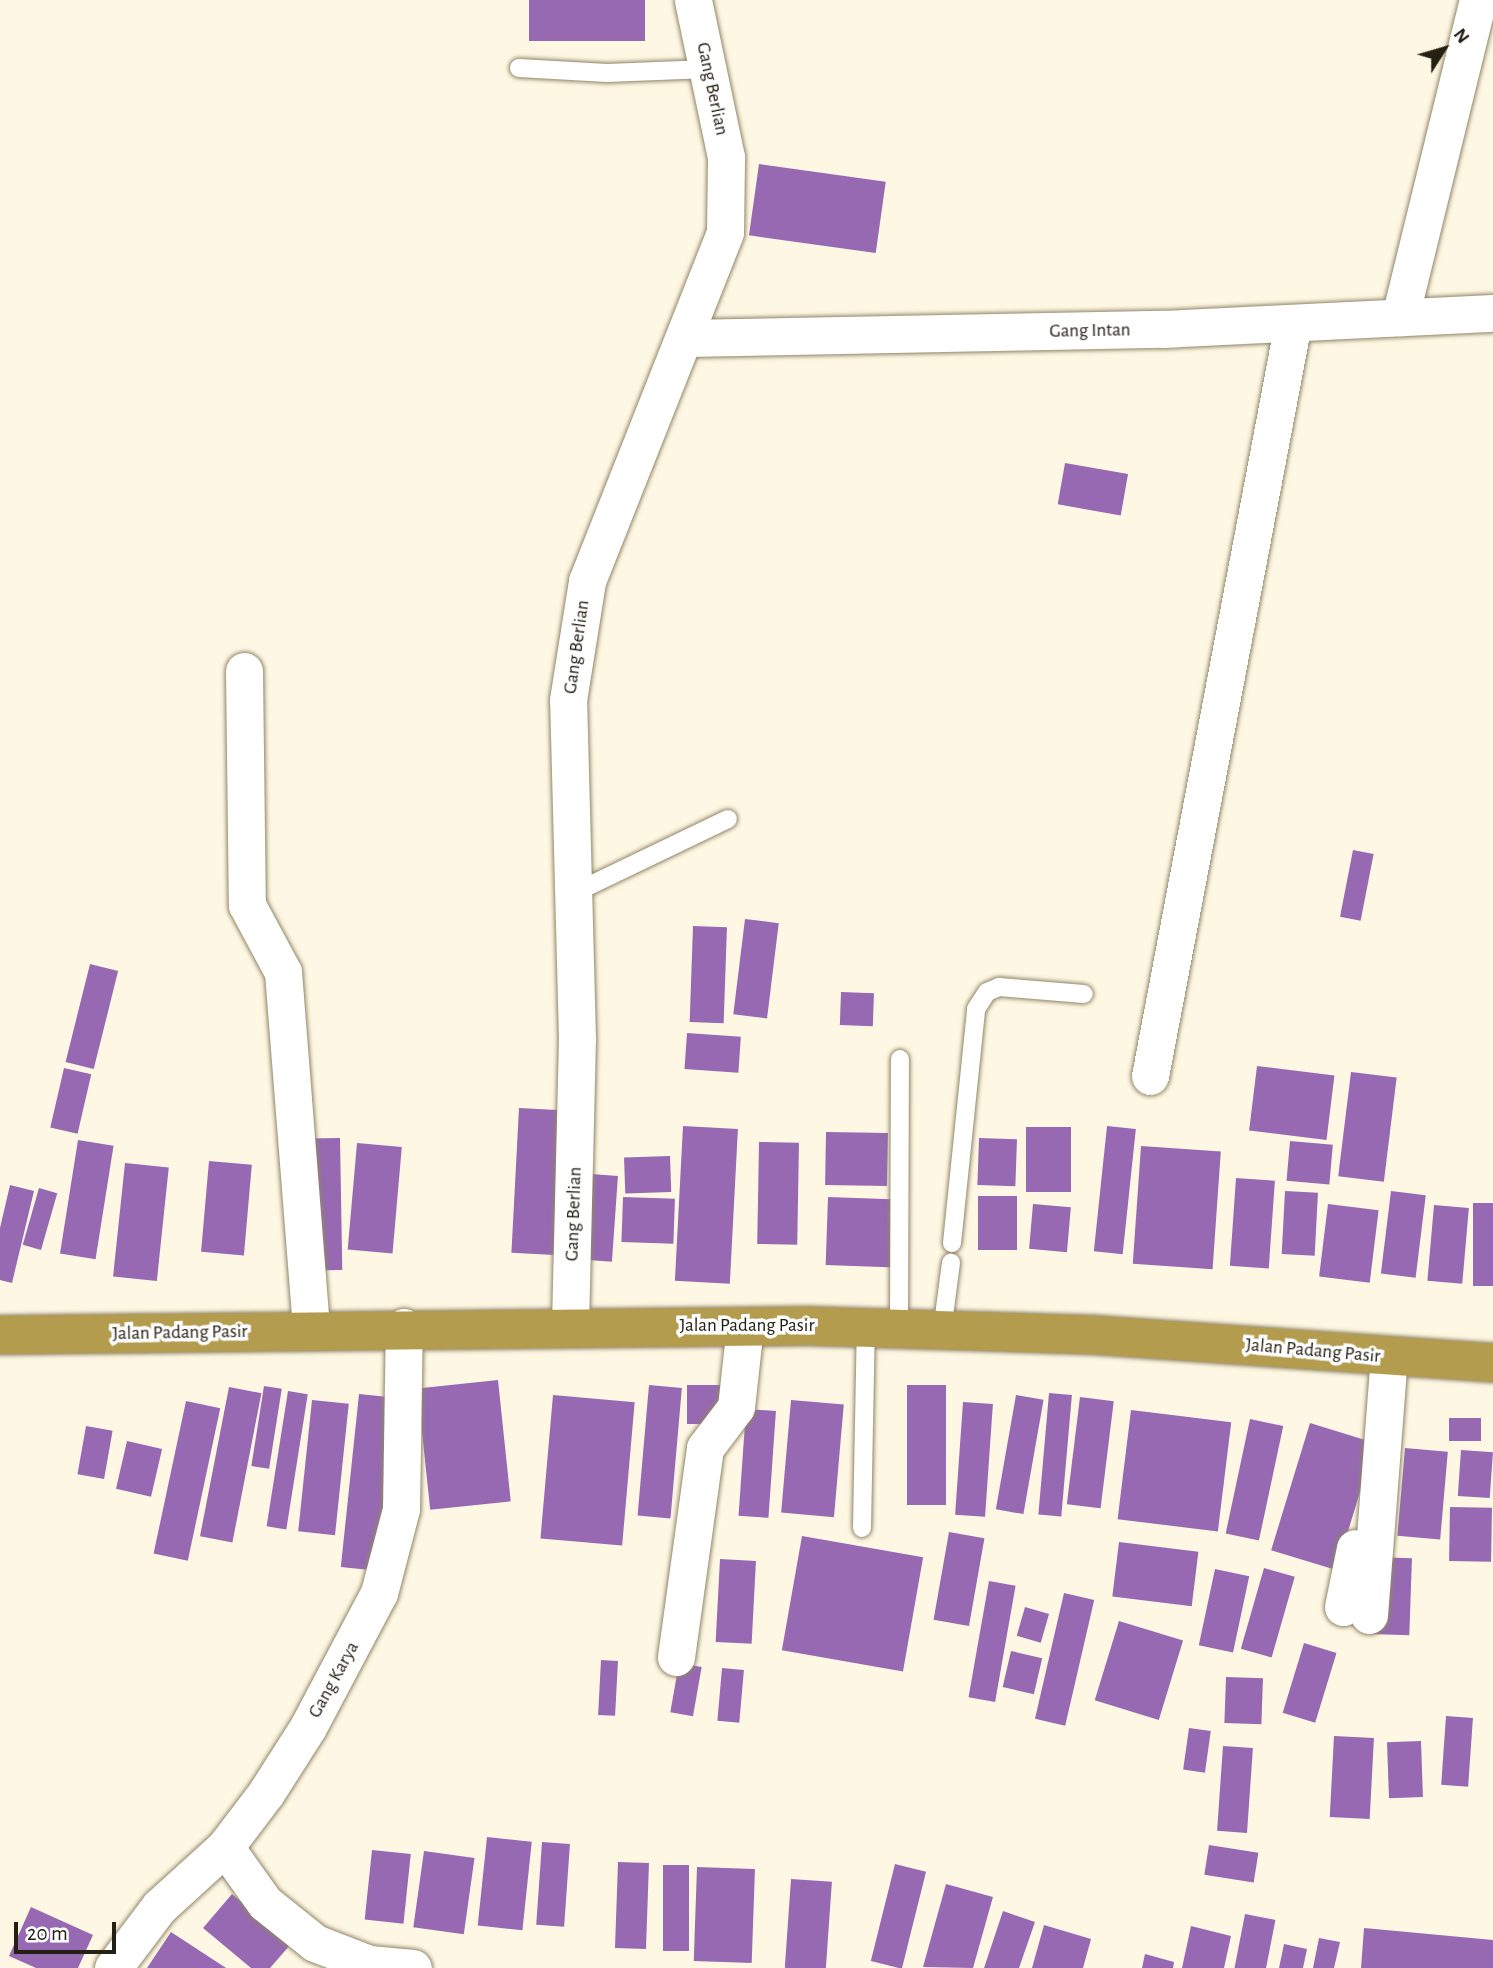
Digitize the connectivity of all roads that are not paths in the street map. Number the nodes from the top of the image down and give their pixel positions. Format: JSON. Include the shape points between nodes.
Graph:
{"nodes":[{"id":1,"x":693,"y":0,"type":"edge"},
{"id":2,"x":1478,"y":0,"type":"edge"},
{"id":3,"x":519,"y":68,"type":"dead end"},
{"id":4,"x":708,"y":69,"type":"junction"},
{"id":5,"x":1493,"y":313,"type":"edge"},
{"id":6,"x":1400,"y":317,"type":"junction"},
{"id":7,"x":1293,"y":323,"type":"junction"},
{"id":8,"x":687,"y":338,"type":"junction"},
{"id":9,"x":244,"y":671,"type":"dead end"},
{"id":10,"x":728,"y":819,"type":"dead end"},
{"id":11,"x":572,"y":894,"type":"junction"},
{"id":12,"x":1084,"y":994,"type":"dead end"},
{"id":13,"x":900,"y":1059,"type":"dead end"},
{"id":14,"x":1150,"y":1076,"type":"dead end"},
{"id":15,"x":952,"y":1243,"type":"dead end"},
{"id":16,"x":951,"y":1263,"type":"dead end"},
{"id":17,"x":570,"y":1325,"type":"junction"},
{"id":18,"x":745,"y":1326,"type":"junction"},
{"id":19,"x":404,"y":1327,"type":"junction"},
{"id":20,"x":882,"y":1329,"type":"junction"},
{"id":21,"x":311,"y":1330,"type":"junction"},
{"id":22,"x":942,"y":1331,"type":"junction"},
{"id":23,"x":0,"y":1335,"type":"edge"},
{"id":24,"x":1389,"y":1358,"type":"junction"},
{"id":25,"x":1493,"y":1363,"type":"edge"},
{"id":26,"x":862,"y":1528,"type":"dead end"},
{"id":27,"x":1356,"y":1611,"type":"dead end"},
{"id":28,"x":676,"y":1657,"type":"dead end"},
{"id":29,"x":225,"y":1847,"type":"junction"},
{"id":30,"x":113,"y":1968,"type":"edge"},
{"id":31,"x":413,"y":1968,"type":"edge"}],
"edges":[{"from":1,"to":4,"type":"street","name":"Gang Berlian"},
{"from":2,"to":6,"type":"street"},
{"from":3,"to":4,"type":"lane","via":[[607,73]]},
{"from":4,"to":8,"type":"street","name":"Gang Berlian","via":[[726,157],[728,204],[725,232]]},
{"from":5,"to":6,"type":"street","name":"Gang Intan"},
{"from":6,"to":7,"type":"street","name":"Gang Intan"},
{"from":7,"to":8,"type":"street","name":"Gang Intan"},
{"from":7,"to":14,"type":"street"},
{"from":8,"to":11,"type":"street","name":"Gang Berlian","via":[[587,582],[568,700]]},
{"from":9,"to":21,"type":"street","via":[[247,905],[283,972]]},
{"from":10,"to":11,"type":"lane"},
{"from":11,"to":17,"type":"street","name":"Gang Berlian","via":[[577,1160]]},
{"from":12,"to":15,"type":"lane","via":[[999,987],[987,992],[976,1010]]},
{"from":13,"to":20,"type":"lane"},
{"from":16,"to":22,"type":"lane"},
{"from":17,"to":18,"type":"highway","name":"Jalan Padang Pasir"},
{"from":17,"to":19,"type":"highway","name":"Jalan Padang Pasir"},
{"from":18,"to":20,"type":"highway","name":"Jalan Padang Pasir"},
{"from":18,"to":28,"type":"street","via":[[736,1407],[705,1448]]},
{"from":19,"to":21,"type":"highway","name":"Jalan Padang Pasir"},
{"from":19,"to":29,"type":"street","name":"Gang Karya","via":[[401,1509],[379,1593],[308,1727]]},
{"from":20,"to":22,"type":"highway","name":"Jalan Padang Pasir"},
{"from":20,"to":26,"type":"lane"},
{"from":21,"to":23,"type":"highway","name":"Jalan Padang Pasir"},
{"from":22,"to":24,"type":"highway","name":"Jalan Padang Pasir","via":[[1095,1335]]},
{"from":24,"to":25,"type":"highway","name":"Jalan Padang Pasir"},
{"from":24,"to":27,"type":"street","via":[[1376,1535],[1357,1534]]},
{"from":29,"to":30,"type":"street","name":"Gang Karya","via":[[159,1907]]},
{"from":29,"to":31,"type":"street","via":[[265,1903],[316,1944],[369,1964]]}]}
